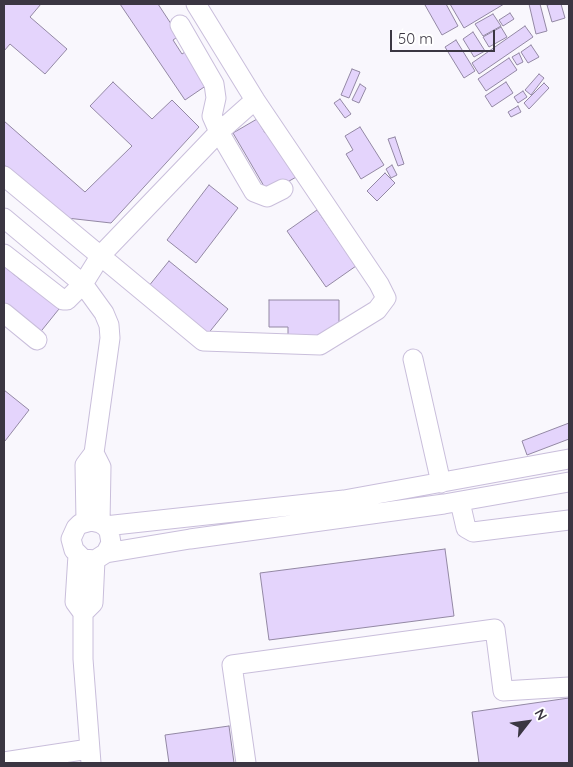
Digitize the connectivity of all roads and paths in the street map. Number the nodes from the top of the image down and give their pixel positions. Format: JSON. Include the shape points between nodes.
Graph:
{"nodes":[{"id":1,"x":196,"y":4,"type":"edge"},
{"id":2,"x":180,"y":25,"type":"dead end"},
{"id":3,"x":255,"y":100,"type":"junction"},
{"id":4,"x":219,"y":132,"type":"junction"},
{"id":5,"x":4,"y":176,"type":"edge"},
{"id":6,"x":283,"y":189,"type":"dead end"},
{"id":7,"x":4,"y":218,"type":"edge"},
{"id":8,"x":4,"y":254,"type":"edge"},
{"id":9,"x":101,"y":255,"type":"junction"},
{"id":10,"x":83,"y":284,"type":"junction"},
{"id":11,"x":4,"y":313,"type":"edge"},
{"id":12,"x":37,"y":340,"type":"dead end"},
{"id":13,"x":413,"y":359,"type":"dead end"},
{"id":14,"x":569,"y":459,"type":"edge"},
{"id":15,"x":569,"y":482,"type":"edge"},
{"id":16,"x":441,"y":483,"type":"junction"},
{"id":17,"x":460,"y":502,"type":"junction"},
{"id":18,"x":569,"y":520,"type":"edge"},
{"id":19,"x":97,"y":523,"type":"junction"},
{"id":20,"x":93,"y":556,"type":"junction"},
{"id":21,"x":569,"y":686,"type":"edge"},
{"id":22,"x":90,"y":756,"type":"edge"},
{"id":23,"x":4,"y":762,"type":"edge"},
{"id":24,"x":246,"y":763,"type":"edge"}],
"edges":[{"from":1,"to":3,"type":"street"},
{"from":2,"to":4,"type":"street","via":[[214,84],[216,98],[212,116]]},
{"from":3,"to":4,"type":"street"},
{"from":3,"to":9,"type":"street","via":[[379,284],[386,298],[376,310],[320,344],[203,341]]},
{"from":4,"to":6,"type":"street","via":[[254,192],[267,197]]},
{"from":4,"to":9,"type":"street"},
{"from":5,"to":9,"type":"street"},
{"from":7,"to":10,"type":"street"},
{"from":8,"to":10,"type":"street","via":[[63,300],[68,300]]},
{"from":9,"to":10,"type":"street"},
{"from":10,"to":19,"type":"street","via":[[104,313],[110,338],[94,453],[85,465]]},
{"from":11,"to":12,"type":"street"},
{"from":13,"to":16,"type":"street"},
{"from":14,"to":16,"type":"street"},
{"from":15,"to":17,"type":"street"},
{"from":16,"to":19,"type":"street","via":[[344,500]]},
{"from":17,"to":18,"type":"street","via":[[466,528],[473,532]]},
{"from":17,"to":20,"type":"street"},
{"from":19,"to":20,"type":"street","via":[[108,531],[111,543]]},
{"from":19,"to":20,"type":"street","via":[[76,528],[73,533],[72,544]]},
{"from":20,"to":22,"type":"street","via":[[93,603],[83,613]]},
{"from":21,"to":24,"type":"street","via":[[503,691],[495,630],[232,665]]},
{"from":22,"to":23,"type":"street"}]}
